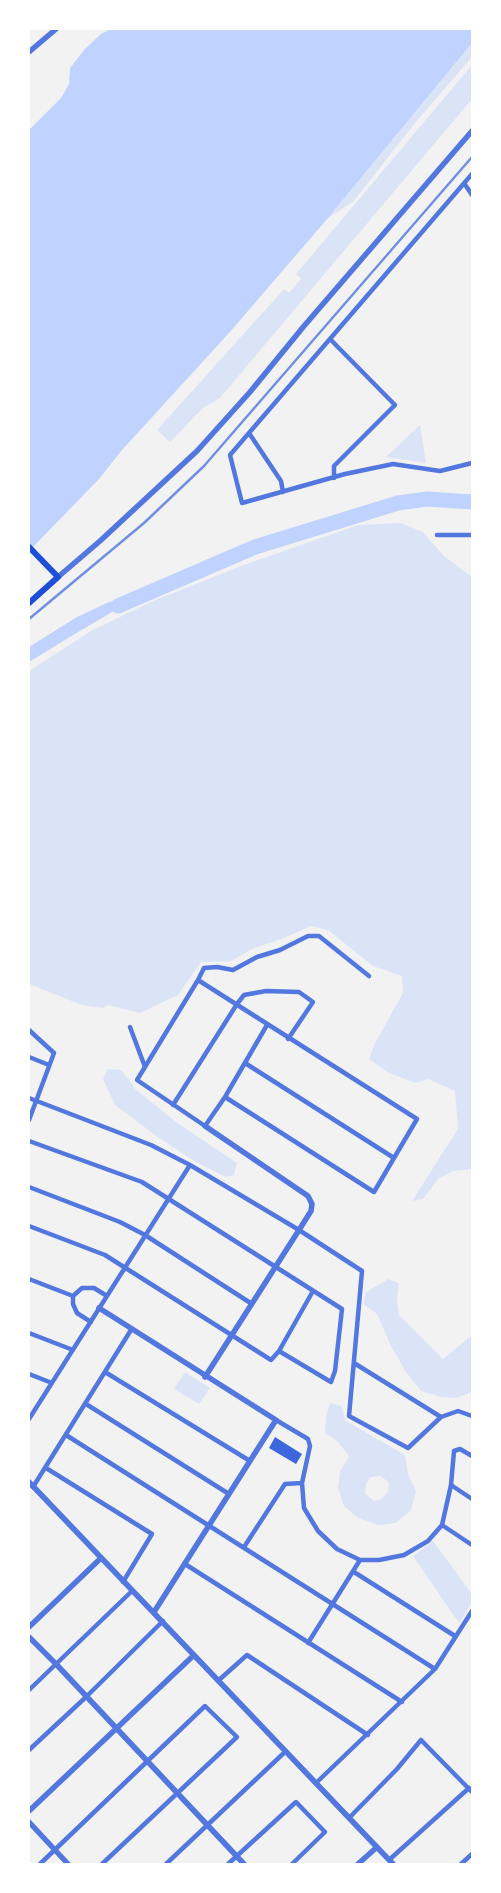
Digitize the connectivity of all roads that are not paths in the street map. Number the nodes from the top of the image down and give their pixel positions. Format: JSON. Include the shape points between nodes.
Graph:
{"nodes":[{"id":1,"x":56,"y":29,"type":"edge"},
{"id":2,"x":29,"y":52,"type":"edge"},
{"id":3,"x":472,"y":131,"type":"edge"},
{"id":4,"x":472,"y":174,"type":"edge"},
{"id":5,"x":464,"y":183,"type":"junction"},
{"id":6,"x":472,"y":195,"type":"edge"},
{"id":7,"x":330,"y":339,"type":"junction"},
{"id":8,"x":249,"y":433,"type":"junction"},
{"id":9,"x":472,"y":463,"type":"edge"},
{"id":10,"x":334,"y":478,"type":"junction"},
{"id":11,"x":283,"y":492,"type":"junction"},
{"id":12,"x":437,"y":535,"type":"dead end"},
{"id":13,"x":472,"y":535,"type":"edge"},
{"id":14,"x":29,"y":547,"type":"edge"},
{"id":15,"x":58,"y":577,"type":"junction"},
{"id":16,"x":29,"y":603,"type":"edge"},
{"id":17,"x":369,"y":976,"type":"dead end"},
{"id":18,"x":198,"y":980,"type":"junction"},
{"id":19,"x":236,"y":1004,"type":"junction"},
{"id":20,"x":267,"y":1026,"type":"junction"},
{"id":21,"x":130,"y":1027,"type":"dead end"},
{"id":22,"x":29,"y":1030,"type":"edge"},
{"id":23,"x":288,"y":1039,"type":"junction"},
{"id":24,"x":29,"y":1057,"type":"edge"},
{"id":25,"x":245,"y":1063,"type":"junction"},
{"id":26,"x":49,"y":1065,"type":"junction"},
{"id":27,"x":145,"y":1067,"type":"junction"},
{"id":28,"x":225,"y":1097,"type":"junction"},
{"id":29,"x":29,"y":1098,"type":"edge"},
{"id":30,"x":36,"y":1101,"type":"junction"},
{"id":31,"x":173,"y":1105,"type":"junction"},
{"id":32,"x":29,"y":1120,"type":"edge"},
{"id":33,"x":205,"y":1126,"type":"junction"},
{"id":34,"x":29,"y":1141,"type":"edge"},
{"id":35,"x":394,"y":1158,"type":"junction"},
{"id":36,"x":190,"y":1165,"type":"junction"},
{"id":37,"x":29,"y":1187,"type":"edge"},
{"id":38,"x":169,"y":1198,"type":"junction"},
{"id":39,"x":29,"y":1226,"type":"edge"},
{"id":40,"x":299,"y":1230,"type":"junction"},
{"id":41,"x":145,"y":1235,"type":"junction"},
{"id":42,"x":276,"y":1267,"type":"junction"},
{"id":43,"x":125,"y":1268,"type":"junction"},
{"id":44,"x":29,"y":1280,"type":"edge"},
{"id":45,"x":313,"y":1291,"type":"junction"},
{"id":46,"x":73,"y":1296,"type":"junction"},
{"id":47,"x":107,"y":1296,"type":"junction"},
{"id":48,"x":252,"y":1304,"type":"junction"},
{"id":49,"x":99,"y":1308,"type":"junction"},
{"id":50,"x":90,"y":1322,"type":"junction"},
{"id":51,"x":131,"y":1330,"type":"junction"},
{"id":52,"x":29,"y":1333,"type":"edge"},
{"id":53,"x":232,"y":1336,"type":"junction"},
{"id":54,"x":73,"y":1350,"type":"junction"},
{"id":55,"x":279,"y":1350,"type":"junction"},
{"id":56,"x":354,"y":1363,"type":"junction"},
{"id":57,"x":105,"y":1372,"type":"junction"},
{"id":58,"x":29,"y":1374,"type":"edge"},
{"id":59,"x":206,"y":1377,"type":"junction"},
{"id":60,"x":52,"y":1383,"type":"junction"},
{"id":61,"x":86,"y":1404,"type":"junction"},
{"id":62,"x":30,"y":1413,"type":"edge"},
{"id":63,"x":472,"y":1416,"type":"edge"},
{"id":64,"x":440,"y":1417,"type":"junction"},
{"id":65,"x":29,"y":1419,"type":"edge"},
{"id":66,"x":276,"y":1420,"type":"junction"},
{"id":67,"x":66,"y":1435,"type":"junction"},
{"id":68,"x":472,"y":1456,"type":"edge"},
{"id":69,"x":250,"y":1461,"type":"junction"},
{"id":70,"x":46,"y":1468,"type":"junction"},
{"id":71,"x":302,"y":1483,"type":"junction"},
{"id":72,"x":31,"y":1484,"type":"edge"},
{"id":73,"x":451,"y":1485,"type":"junction"},
{"id":74,"x":229,"y":1494,"type":"junction"},
{"id":75,"x":472,"y":1499,"type":"edge"},
{"id":76,"x":442,"y":1525,"type":"junction"},
{"id":77,"x":209,"y":1526,"type":"junction"},
{"id":78,"x":472,"y":1545,"type":"edge"},
{"id":79,"x":244,"y":1547,"type":"junction"},
{"id":80,"x":101,"y":1558,"type":"junction"},
{"id":81,"x":360,"y":1560,"type":"junction"},
{"id":82,"x":185,"y":1564,"type":"junction"},
{"id":83,"x":354,"y":1572,"type":"junction"},
{"id":84,"x":123,"y":1582,"type":"junction"},
{"id":85,"x":132,"y":1591,"type":"junction"},
{"id":86,"x":332,"y":1604,"type":"junction"},
{"id":87,"x":154,"y":1612,"type":"junction"},
{"id":88,"x":471,"y":1614,"type":"edge"},
{"id":89,"x":163,"y":1621,"type":"junction"},
{"id":90,"x":29,"y":1627,"type":"edge"},
{"id":91,"x":455,"y":1636,"type":"junction"},
{"id":92,"x":29,"y":1638,"type":"edge"},
{"id":93,"x":308,"y":1643,"type":"junction"},
{"id":94,"x":194,"y":1654,"type":"junction"},
{"id":95,"x":56,"y":1664,"type":"junction"},
{"id":96,"x":435,"y":1669,"type":"junction"},
{"id":97,"x":219,"y":1680,"type":"junction"},
{"id":98,"x":29,"y":1690,"type":"edge"},
{"id":99,"x":86,"y":1697,"type":"junction"},
{"id":100,"x":402,"y":1702,"type":"junction"},
{"id":101,"x":116,"y":1730,"type":"junction"},
{"id":102,"x":368,"y":1734,"type":"junction"},
{"id":103,"x":29,"y":1750,"type":"edge"},
{"id":104,"x":286,"y":1751,"type":"junction"},
{"id":105,"x":147,"y":1761,"type":"junction"},
{"id":106,"x":316,"y":1783,"type":"junction"},
{"id":107,"x":470,"y":1790,"type":"edge"},
{"id":108,"x":177,"y":1793,"type":"junction"},
{"id":109,"x":29,"y":1811,"type":"edge"},
{"id":110,"x":350,"y":1818,"type":"junction"},
{"id":111,"x":29,"y":1822,"type":"edge"},
{"id":112,"x":207,"y":1825,"type":"junction"},
{"id":113,"x":377,"y":1847,"type":"junction"},
{"id":114,"x":55,"y":1850,"type":"junction"},
{"id":115,"x":472,"y":1854,"type":"edge"},
{"id":116,"x":236,"y":1856,"type":"junction"},
{"id":117,"x":391,"y":1862,"type":"edge"},
{"id":118,"x":40,"y":1864,"type":"edge"},
{"id":119,"x":68,"y":1864,"type":"edge"},
{"id":120,"x":102,"y":1864,"type":"edge"},
{"id":121,"x":166,"y":1864,"type":"edge"},
{"id":122,"x":228,"y":1864,"type":"edge"},
{"id":123,"x":244,"y":1864,"type":"edge"},
{"id":124,"x":292,"y":1864,"type":"edge"},
{"id":125,"x":358,"y":1864,"type":"edge"},
{"id":126,"x":460,"y":1864,"type":"edge"}],
"edges":[{"from":1,"to":2,"type":"street"},
{"from":3,"to":15,"type":"street","via":[[197,451]]},
{"from":4,"to":5,"type":"street"},
{"from":5,"to":6,"type":"street"},
{"from":5,"to":7,"type":"street"},
{"from":7,"to":8,"type":"street"},
{"from":7,"to":10,"type":"street","via":[[395,405],[334,466]]},
{"from":8,"to":11,"type":"street","via":[[281,482]]},
{"from":8,"to":11,"type":"street","via":[[230,455],[242,503]]},
{"from":9,"to":10,"type":"street","via":[[440,471],[393,464]]},
{"from":10,"to":11,"type":"street"},
{"from":12,"to":13,"type":"street"},
{"from":14,"to":15,"type":"main road"},
{"from":15,"to":16,"type":"main road"},
{"from":17,"to":18,"type":"street","via":[[319,936],[308,936],[233,970],[204,968]]},
{"from":18,"to":19,"type":"street"},
{"from":18,"to":27,"type":"street"},
{"from":19,"to":20,"type":"street"},
{"from":19,"to":23,"type":"street","via":[[244,995],[266,991],[299,992],[312,1002]]},
{"from":19,"to":31,"type":"street"},
{"from":20,"to":23,"type":"street"},
{"from":20,"to":25,"type":"street"},
{"from":21,"to":27,"type":"street"},
{"from":22,"to":26,"type":"street","via":[[54,1054]]},
{"from":23,"to":35,"type":"street","via":[[417,1119]]},
{"from":24,"to":26,"type":"street"},
{"from":25,"to":28,"type":"street"},
{"from":25,"to":35,"type":"street"},
{"from":26,"to":30,"type":"street"},
{"from":27,"to":31,"type":"street","via":[[137,1080]]},
{"from":28,"to":33,"type":"street"},
{"from":28,"to":35,"type":"street","via":[[374,1192]]},
{"from":29,"to":30,"type":"street"},
{"from":30,"to":32,"type":"street"},
{"from":30,"to":36,"type":"street","via":[[151,1145]]},
{"from":31,"to":33,"type":"street"},
{"from":33,"to":40,"type":"street","via":[[308,1196],[311,1211]]},
{"from":34,"to":38,"type":"street","via":[[142,1182]]},
{"from":36,"to":38,"type":"street"},
{"from":36,"to":40,"type":"street"},
{"from":37,"to":41,"type":"street"},
{"from":38,"to":41,"type":"street"},
{"from":38,"to":42,"type":"street"},
{"from":39,"to":43,"type":"street","via":[[106,1255]]},
{"from":40,"to":42,"type":"street"},
{"from":40,"to":56,"type":"street","via":[[362,1271]]},
{"from":41,"to":43,"type":"street"},
{"from":41,"to":48,"type":"street"},
{"from":42,"to":45,"type":"street"},
{"from":42,"to":48,"type":"street"},
{"from":43,"to":47,"type":"street"},
{"from":43,"to":53,"type":"street"},
{"from":44,"to":46,"type":"street"},
{"from":45,"to":55,"type":"street"},
{"from":45,"to":55,"type":"street","via":[[342,1309],[331,1382]]},
{"from":46,"to":47,"type":"street","via":[[82,1288],[94,1288]]},
{"from":46,"to":50,"type":"street","via":[[77,1313]]},
{"from":47,"to":49,"type":"street"},
{"from":48,"to":53,"type":"street"},
{"from":49,"to":50,"type":"street"},
{"from":49,"to":51,"type":"street"},
{"from":50,"to":54,"type":"street"},
{"from":51,"to":57,"type":"street"},
{"from":51,"to":59,"type":"street"},
{"from":52,"to":54,"type":"street"},
{"from":53,"to":55,"type":"street","via":[[271,1360]]},
{"from":53,"to":59,"type":"street"},
{"from":54,"to":60,"type":"street"},
{"from":56,"to":64,"type":"street"},
{"from":56,"to":64,"type":"street","via":[[349,1416],[408,1448]]},
{"from":57,"to":61,"type":"street"},
{"from":57,"to":69,"type":"street"},
{"from":58,"to":60,"type":"street"},
{"from":59,"to":66,"type":"street"},
{"from":60,"to":62,"type":"street"},
{"from":61,"to":67,"type":"street"},
{"from":61,"to":74,"type":"street"},
{"from":62,"to":65,"type":"street"},
{"from":63,"to":64,"type":"street","via":[[458,1410]]},
{"from":66,"to":69,"type":"street"},
{"from":66,"to":71,"type":"street","via":[[308,1439],[310,1446]]},
{"from":67,"to":70,"type":"street"},
{"from":67,"to":77,"type":"street"},
{"from":68,"to":73,"type":"street","via":[[460,1449],[454,1451]]},
{"from":69,"to":74,"type":"street"},
{"from":70,"to":72,"type":"street"},
{"from":70,"to":84,"type":"street","via":[[152,1534]]},
{"from":71,"to":79,"type":"street","via":[[285,1484]]},
{"from":71,"to":81,"type":"street","via":[[304,1508],[318,1531],[337,1549]]},
{"from":72,"to":80,"type":"street"},
{"from":73,"to":75,"type":"street"},
{"from":73,"to":76,"type":"street"},
{"from":74,"to":77,"type":"street"},
{"from":76,"to":78,"type":"street"},
{"from":76,"to":81,"type":"street","via":[[428,1541],[404,1555]]},
{"from":77,"to":79,"type":"street"},
{"from":77,"to":82,"type":"street"},
{"from":79,"to":86,"type":"street"},
{"from":80,"to":84,"type":"street"},
{"from":80,"to":90,"type":"street"},
{"from":81,"to":83,"type":"street"},
{"from":82,"to":87,"type":"street"},
{"from":82,"to":93,"type":"street"},
{"from":83,"to":86,"type":"street"},
{"from":83,"to":91,"type":"street"},
{"from":84,"to":85,"type":"street"},
{"from":85,"to":87,"type":"street"},
{"from":85,"to":95,"type":"street"},
{"from":86,"to":93,"type":"street"},
{"from":86,"to":96,"type":"street"},
{"from":87,"to":89,"type":"street"},
{"from":88,"to":91,"type":"street"},
{"from":89,"to":94,"type":"street"},
{"from":89,"to":99,"type":"street"},
{"from":91,"to":96,"type":"street"},
{"from":92,"to":95,"type":"street"},
{"from":93,"to":100,"type":"street"},
{"from":94,"to":97,"type":"street"},
{"from":94,"to":101,"type":"street"},
{"from":95,"to":98,"type":"street"},
{"from":95,"to":99,"type":"street"},
{"from":96,"to":100,"type":"street"},
{"from":97,"to":102,"type":"street","via":[[247,1656]]},
{"from":97,"to":104,"type":"street"},
{"from":99,"to":101,"type":"street"},
{"from":99,"to":103,"type":"street"},
{"from":100,"to":102,"type":"street"},
{"from":101,"to":105,"type":"street"},
{"from":101,"to":109,"type":"street"},
{"from":102,"to":106,"type":"street"},
{"from":104,"to":106,"type":"street"},
{"from":104,"to":112,"type":"street"},
{"from":105,"to":108,"type":"street"},
{"from":105,"to":108,"type":"street","via":[[205,1706],[237,1737]]},
{"from":105,"to":114,"type":"street"},
{"from":106,"to":110,"type":"street"},
{"from":107,"to":110,"type":"street","via":[[421,1740]]},
{"from":107,"to":117,"type":"street"},
{"from":108,"to":112,"type":"street"},
{"from":108,"to":120,"type":"street"},
{"from":110,"to":113,"type":"street"},
{"from":111,"to":114,"type":"street"},
{"from":112,"to":116,"type":"street"},
{"from":112,"to":121,"type":"street"},
{"from":113,"to":117,"type":"street"},
{"from":113,"to":125,"type":"street"},
{"from":114,"to":118,"type":"street"},
{"from":114,"to":119,"type":"street"},
{"from":115,"to":126,"type":"street"},
{"from":116,"to":122,"type":"street"},
{"from":116,"to":123,"type":"street"},
{"from":116,"to":124,"type":"street","via":[[296,1802],[325,1832]]}]}
